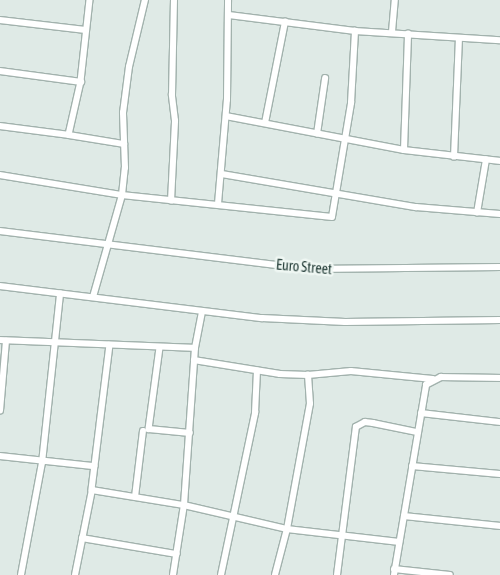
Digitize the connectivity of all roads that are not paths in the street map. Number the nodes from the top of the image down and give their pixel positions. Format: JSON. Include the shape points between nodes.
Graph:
{"nodes":[{"id":1,"x":90,"y":0,"type":"edge"},
{"id":2,"x":145,"y":0,"type":"edge"},
{"id":3,"x":174,"y":0,"type":"edge"},
{"id":4,"x":228,"y":0,"type":"edge"},
{"id":5,"x":395,"y":0,"type":"edge"},
{"id":6,"x":229,"y":15,"type":"junction"},
{"id":7,"x":0,"y":20,"type":"edge"},
{"id":8,"x":285,"y":22,"type":"junction"},
{"id":9,"x":85,"y":30,"type":"junction"},
{"id":10,"x":355,"y":31,"type":"junction"},
{"id":11,"x":392,"y":32,"type":"junction"},
{"id":12,"x":408,"y":34,"type":"junction"},
{"id":13,"x":459,"y":38,"type":"junction"},
{"id":14,"x":500,"y":40,"type":"edge"},
{"id":15,"x":0,"y":71,"type":"edge"},
{"id":16,"x":325,"y":79,"type":"dead end"},
{"id":17,"x":81,"y":82,"type":"junction"},
{"id":18,"x":226,"y":116,"type":"junction"},
{"id":19,"x":265,"y":123,"type":"junction"},
{"id":20,"x":0,"y":126,"type":"edge"},
{"id":21,"x":317,"y":134,"type":"junction"},
{"id":22,"x":69,"y":135,"type":"junction"},
{"id":23,"x":346,"y":138,"type":"junction"},
{"id":24,"x":124,"y":144,"type":"junction"},
{"id":25,"x":404,"y":150,"type":"junction"},
{"id":26,"x":454,"y":157,"type":"junction"},
{"id":27,"x":486,"y":160,"type":"junction"},
{"id":28,"x":500,"y":161,"type":"edge"},
{"id":29,"x":222,"y":174,"type":"junction"},
{"id":30,"x":0,"y":175,"type":"edge"},
{"id":31,"x":338,"y":194,"type":"junction"},
{"id":32,"x":122,"y":195,"type":"junction"},
{"id":33,"x":171,"y":201,"type":"junction"},
{"id":34,"x":218,"y":204,"type":"junction"},
{"id":35,"x":477,"y":213,"type":"junction"},
{"id":36,"x":500,"y":214,"type":"edge"},
{"id":37,"x":0,"y":231,"type":"edge"},
{"id":38,"x":110,"y":245,"type":"junction"},
{"id":39,"x":500,"y":267,"type":"edge"},
{"id":40,"x":0,"y":286,"type":"edge"},
{"id":41,"x":60,"y":294,"type":"junction"},
{"id":42,"x":93,"y":296,"type":"junction"},
{"id":43,"x":202,"y":312,"type":"junction"},
{"id":44,"x":500,"y":320,"type":"edge"},
{"id":45,"x":3,"y":341,"type":"edge"},
{"id":46,"x":56,"y":344,"type":"junction"},
{"id":47,"x":110,"y":345,"type":"junction"},
{"id":48,"x":160,"y":348,"type":"junction"},
{"id":49,"x":195,"y":348,"type":"junction"},
{"id":50,"x":194,"y":360,"type":"junction"},
{"id":51,"x":257,"y":371,"type":"junction"},
{"id":52,"x":308,"y":375,"type":"junction"},
{"id":53,"x":500,"y":378,"type":"edge"},
{"id":54,"x":434,"y":379,"type":"junction"},
{"id":55,"x":1,"y":396,"type":"edge"},
{"id":56,"x":0,"y":411,"type":"edge"},
{"id":57,"x":421,"y":413,"type":"junction"},
{"id":58,"x":500,"y":422,"type":"edge"},
{"id":59,"x":143,"y":431,"type":"dead end"},
{"id":60,"x":417,"y":432,"type":"junction"},
{"id":61,"x":190,"y":433,"type":"junction"},
{"id":62,"x":0,"y":456,"type":"edge"},
{"id":63,"x":42,"y":463,"type":"junction"},
{"id":64,"x":94,"y":466,"type":"junction"},
{"id":65,"x":412,"y":466,"type":"junction"},
{"id":66,"x":500,"y":474,"type":"edge"},
{"id":67,"x":92,"y":490,"type":"junction"},
{"id":68,"x":135,"y":497,"type":"junction"},
{"id":69,"x":184,"y":505,"type":"junction"},
{"id":70,"x":404,"y":516,"type":"junction"},
{"id":71,"x":235,"y":517,"type":"junction"},
{"id":72,"x":500,"y":526,"type":"edge"},
{"id":73,"x":287,"y":529,"type":"junction"},
{"id":74,"x":82,"y":538,"type":"junction"},
{"id":75,"x":343,"y":538,"type":"junction"},
{"id":76,"x":399,"y":542,"type":"junction"},
{"id":77,"x":178,"y":554,"type":"junction"},
{"id":78,"x":394,"y":572,"type":"edge"},
{"id":79,"x":21,"y":575,"type":"edge"},
{"id":80,"x":75,"y":575,"type":"edge"},
{"id":81,"x":174,"y":575,"type":"edge"},
{"id":82,"x":221,"y":575,"type":"edge"},
{"id":83,"x":275,"y":575,"type":"edge"},
{"id":84,"x":337,"y":575,"type":"edge"},
{"id":85,"x":450,"y":575,"type":"edge"}],
"edges":[{"from":1,"to":9,"type":"street"},
{"from":2,"to":24,"type":"street","via":[[129,67],[123,113]]},
{"from":3,"to":33,"type":"street","via":[[172,95],[176,121]]},
{"from":4,"to":6,"type":"street"},
{"from":5,"to":11,"type":"street"},
{"from":6,"to":8,"type":"street"},
{"from":6,"to":18,"type":"street"},
{"from":7,"to":9,"type":"street"},
{"from":8,"to":10,"type":"street"},
{"from":8,"to":19,"type":"street"},
{"from":9,"to":17,"type":"street"},
{"from":10,"to":11,"type":"street"},
{"from":10,"to":23,"type":"street","via":[[354,76]]},
{"from":11,"to":12,"type":"street"},
{"from":12,"to":13,"type":"street"},
{"from":12,"to":25,"type":"street"},
{"from":13,"to":14,"type":"street"},
{"from":13,"to":26,"type":"street"},
{"from":15,"to":17,"type":"street"},
{"from":16,"to":21,"type":"street"},
{"from":17,"to":22,"type":"street"},
{"from":18,"to":19,"type":"street"},
{"from":18,"to":29,"type":"street"},
{"from":19,"to":21,"type":"street"},
{"from":20,"to":22,"type":"street"},
{"from":21,"to":23,"type":"street"},
{"from":22,"to":24,"type":"street"},
{"from":23,"to":25,"type":"street"},
{"from":23,"to":31,"type":"street"},
{"from":24,"to":32,"type":"street"},
{"from":25,"to":26,"type":"street"},
{"from":26,"to":27,"type":"street"},
{"from":27,"to":28,"type":"street"},
{"from":27,"to":35,"type":"street"},
{"from":29,"to":31,"type":"street"},
{"from":29,"to":34,"type":"street"},
{"from":30,"to":32,"type":"street"},
{"from":31,"to":34,"type":"street","via":[[334,213],[328,219]]},
{"from":31,"to":35,"type":"street"},
{"from":32,"to":33,"type":"street"},
{"from":32,"to":38,"type":"street"},
{"from":33,"to":34,"type":"street"},
{"from":35,"to":36,"type":"street"},
{"from":37,"to":38,"type":"street","name":"Euro Street"},
{"from":38,"to":39,"type":"street","name":"Euro Street","via":[[312,269]]},
{"from":38,"to":42,"type":"street"},
{"from":40,"to":41,"type":"street"},
{"from":41,"to":42,"type":"street"},
{"from":41,"to":46,"type":"street"},
{"from":42,"to":43,"type":"street"},
{"from":43,"to":44,"type":"street","via":[[345,322]]},
{"from":43,"to":49,"type":"street"},
{"from":45,"to":46,"type":"street"},
{"from":45,"to":55,"type":"street"},
{"from":46,"to":47,"type":"street"},
{"from":46,"to":63,"type":"street"},
{"from":47,"to":48,"type":"street"},
{"from":47,"to":64,"type":"street"},
{"from":48,"to":49,"type":"street"},
{"from":48,"to":61,"type":"street","via":[[149,429]]},
{"from":49,"to":50,"type":"street"},
{"from":50,"to":51,"type":"street"},
{"from":50,"to":61,"type":"street"},
{"from":51,"to":52,"type":"street"},
{"from":51,"to":71,"type":"street","via":[[255,413]]},
{"from":52,"to":54,"type":"street","via":[[351,371]]},
{"from":52,"to":73,"type":"street","via":[[310,404]]},
{"from":53,"to":54,"type":"street"},
{"from":54,"to":57,"type":"street","via":[[426,385]]},
{"from":55,"to":56,"type":"street"},
{"from":57,"to":58,"type":"street"},
{"from":57,"to":60,"type":"street"},
{"from":59,"to":68,"type":"street"},
{"from":60,"to":65,"type":"street"},
{"from":60,"to":75,"type":"street","via":[[365,422],[356,428]]},
{"from":61,"to":69,"type":"street"},
{"from":62,"to":63,"type":"street"},
{"from":63,"to":64,"type":"street"},
{"from":63,"to":79,"type":"street"},
{"from":64,"to":67,"type":"street"},
{"from":65,"to":66,"type":"street"},
{"from":65,"to":70,"type":"street"},
{"from":67,"to":68,"type":"street"},
{"from":67,"to":74,"type":"street"},
{"from":68,"to":69,"type":"street"},
{"from":69,"to":71,"type":"street"},
{"from":69,"to":77,"type":"street"},
{"from":70,"to":72,"type":"street"},
{"from":70,"to":76,"type":"street"},
{"from":71,"to":73,"type":"street"},
{"from":71,"to":82,"type":"street"},
{"from":73,"to":75,"type":"street"},
{"from":73,"to":83,"type":"street"},
{"from":74,"to":77,"type":"street"},
{"from":74,"to":80,"type":"street"},
{"from":75,"to":76,"type":"street"},
{"from":75,"to":84,"type":"street"},
{"from":76,"to":78,"type":"street"},
{"from":77,"to":81,"type":"street"},
{"from":78,"to":85,"type":"street"}]}
